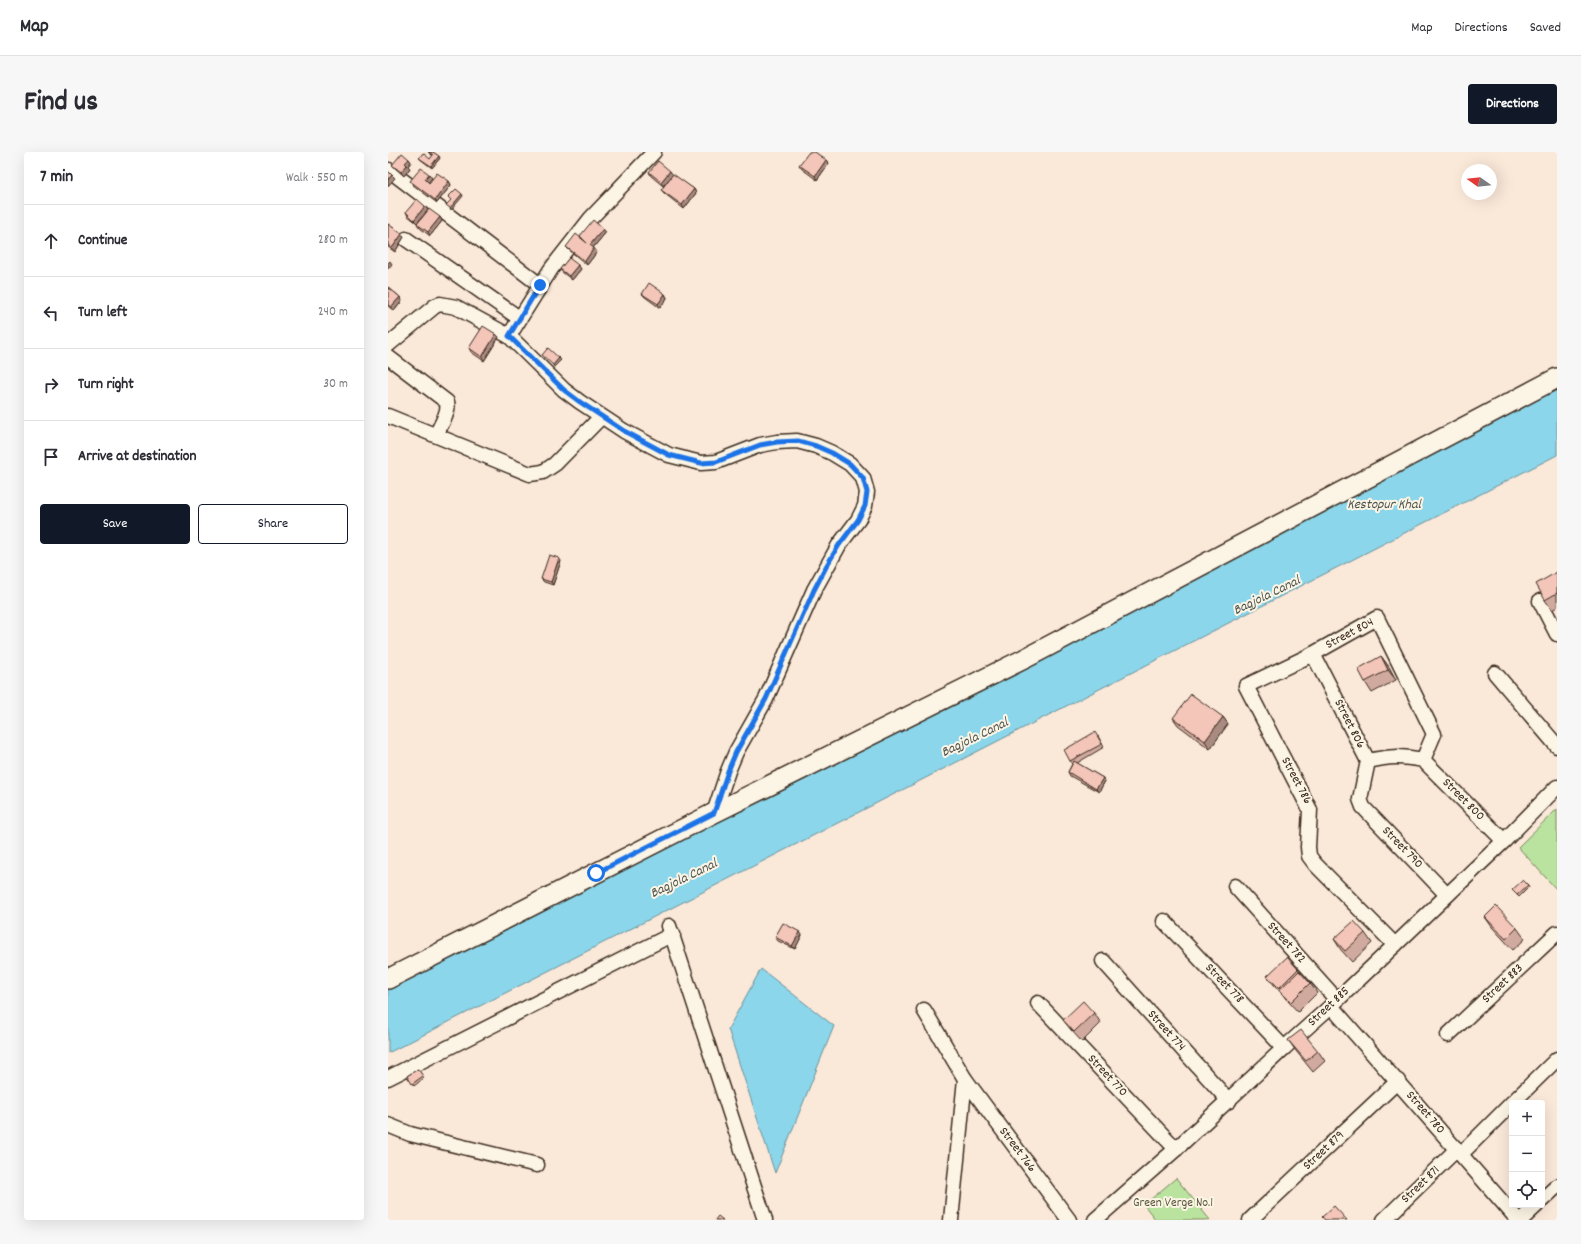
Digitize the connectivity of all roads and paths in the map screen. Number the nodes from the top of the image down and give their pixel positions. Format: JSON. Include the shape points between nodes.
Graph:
{"nodes":[{"id":1,"x":654,"y":152,"type":"edge"},
{"id":2,"x":389,"y":170,"type":"edge"},
{"id":3,"x":406,"y":239,"type":"dead end"},
{"id":4,"x":540,"y":285,"type":"junction"},
{"id":5,"x":519,"y":318,"type":"junction"},
{"id":6,"x":509,"y":336,"type":"junction"},
{"id":7,"x":388,"y":345,"type":"edge"},
{"id":8,"x":388,"y":357,"type":"edge"},
{"id":9,"x":1557,"y":378,"type":"edge"},
{"id":10,"x":388,"y":416,"type":"edge"},
{"id":11,"x":601,"y":417,"type":"junction"},
{"id":12,"x":436,"y":435,"type":"junction"},
{"id":13,"x":1540,"y":601,"type":"edge"},
{"id":14,"x":1557,"y":634,"type":"edge"},
{"id":15,"x":1313,"y":654,"type":"junction"},
{"id":16,"x":1495,"y":673,"type":"dead end"},
{"id":17,"x":1246,"y":686,"type":"joint"},
{"id":18,"x":1557,"y":746,"type":"edge"},
{"id":19,"x":1423,"y":760,"type":"junction"},
{"id":20,"x":1368,"y":761,"type":"junction"},
{"id":21,"x":1557,"y":787,"type":"edge"},
{"id":22,"x":1360,"y":798,"type":"joint"},
{"id":23,"x":714,"y":813,"type":"junction"},
{"id":24,"x":1504,"y":841,"type":"junction"},
{"id":25,"x":1235,"y":886,"type":"dead end"},
{"id":26,"x":1447,"y":895,"type":"junction"},
{"id":27,"x":1164,"y":921,"type":"dead end"},
{"id":28,"x":1557,"y":933,"type":"edge"},
{"id":29,"x":1395,"y":945,"type":"junction"},
{"id":30,"x":1103,"y":961,"type":"dead end"},
{"id":31,"x":388,"y":979,"type":"edge"},
{"id":32,"x":1038,"y":1003,"type":"dead end"},
{"id":33,"x":1334,"y":1003,"type":"junction"},
{"id":34,"x":924,"y":1010,"type":"dead end"},
{"id":35,"x":1448,"y":1035,"type":"dead end"},
{"id":36,"x":1284,"y":1048,"type":"junction"},
{"id":37,"x":1557,"y":1059,"type":"edge"},
{"id":38,"x":388,"y":1078,"type":"edge"},
{"id":39,"x":965,"y":1079,"type":"junction"},
{"id":40,"x":1398,"y":1082,"type":"junction"},
{"id":41,"x":1515,"y":1100,"type":"edge"},
{"id":42,"x":1229,"y":1101,"type":"junction"},
{"id":43,"x":1509,"y":1106,"type":"edge"},
{"id":44,"x":388,"y":1125,"type":"edge"},
{"id":45,"x":1176,"y":1150,"type":"junction"},
{"id":46,"x":1459,"y":1151,"type":"junction"},
{"id":47,"x":537,"y":1165,"type":"dead end"},
{"id":48,"x":1557,"y":1186,"type":"edge"},
{"id":49,"x":1545,"y":1197,"type":"edge"},
{"id":50,"x":1534,"y":1208,"type":"edge"},
{"id":51,"x":765,"y":1220,"type":"edge"},
{"id":52,"x":951,"y":1220,"type":"edge"},
{"id":53,"x":1069,"y":1220,"type":"edge"},
{"id":54,"x":1095,"y":1220,"type":"edge"},
{"id":55,"x":1250,"y":1220,"type":"edge"},
{"id":56,"x":1384,"y":1220,"type":"edge"},
{"id":57,"x":1520,"y":1220,"type":"edge"}],
"edges":[{"from":1,"to":4,"type":"street","via":[[591,218]]},
{"from":2,"to":4,"type":"street"},
{"from":3,"to":5,"type":"street"},
{"from":4,"to":5,"type":"street"},
{"from":5,"to":6,"type":"street"},
{"from":6,"to":7,"type":"street","via":[[456,307],[440,304]]},
{"from":6,"to":11,"type":"street","via":[[564,390]]},
{"from":8,"to":12,"type":"street","via":[[447,402],[447,412]]},
{"from":9,"to":23,"type":"street","via":[[1024,659]]},
{"from":10,"to":12,"type":"street"},
{"from":11,"to":12,"type":"street","via":[[555,464],[543,472],[530,474]]},
{"from":11,"to":23,"type":"street","via":[[669,455],[701,463],[716,462],[760,445],[798,441],[826,451],[850,464],[863,478],[867,492],[865,506],[858,520],[839,545],[814,590],[766,699],[736,752]]},
{"from":13,"to":14,"type":"street"},
{"from":15,"to":17,"type":"street","name":"Street 804"},
{"from":15,"to":19,"type":"street","name":"Street 804","via":[[1377,618],[1434,734]]},
{"from":15,"to":20,"type":"street","name":"Street 806"},
{"from":16,"to":18,"type":"street"},
{"from":17,"to":29,"type":"street","name":"Street 786","via":[[1310,810],[1309,856]]},
{"from":19,"to":20,"type":"street","via":[[1389,756]]},
{"from":19,"to":24,"type":"street","name":"Street 800"},
{"from":20,"to":22,"type":"street","name":"Street 806"},
{"from":21,"to":24,"type":"street","name":"Street 885"},
{"from":22,"to":26,"type":"street","name":"Street 790","via":[[1369,815]]},
{"from":23,"to":31,"type":"street","via":[[635,858]]},
{"from":24,"to":26,"type":"street","name":"Street 885"},
{"from":25,"to":33,"type":"street","name":"Street 782"},
{"from":26,"to":29,"type":"street","name":"Street 885"},
{"from":27,"to":36,"type":"street","name":"Street 778"},
{"from":28,"to":35,"type":"street","name":"Street 883"},
{"from":29,"to":33,"type":"street","name":"Street 885"},
{"from":30,"to":42,"type":"street","name":"Street 774"},
{"from":32,"to":45,"type":"street","name":"Street 770"},
{"from":33,"to":36,"type":"street","name":"Street 885"},
{"from":33,"to":40,"type":"street","name":"Street 780"},
{"from":34,"to":39,"type":"street","name":"Street 766"},
{"from":36,"to":42,"type":"street","name":"Street 885"},
{"from":37,"to":41,"type":"street","name":"Street 871"},
{"from":38,"to":51,"type":"street","via":[[671,930]]},
{"from":39,"to":52,"type":"street"},
{"from":39,"to":53,"type":"street","name":"Street 766"},
{"from":40,"to":46,"type":"street","name":"Street 780"},
{"from":40,"to":55,"type":"street","name":"Street 879"},
{"from":42,"to":45,"type":"street","name":"Street 885"},
{"from":43,"to":46,"type":"street","name":"Street 871"},
{"from":44,"to":47,"type":"street","via":[[410,1134]]},
{"from":45,"to":54,"type":"street","name":"Street 885"},
{"from":46,"to":56,"type":"street","name":"Street 871"},
{"from":46,"to":57,"type":"street","name":"Street 780"},
{"from":48,"to":49,"type":"street"},
{"from":50,"to":57,"type":"street"}]}
